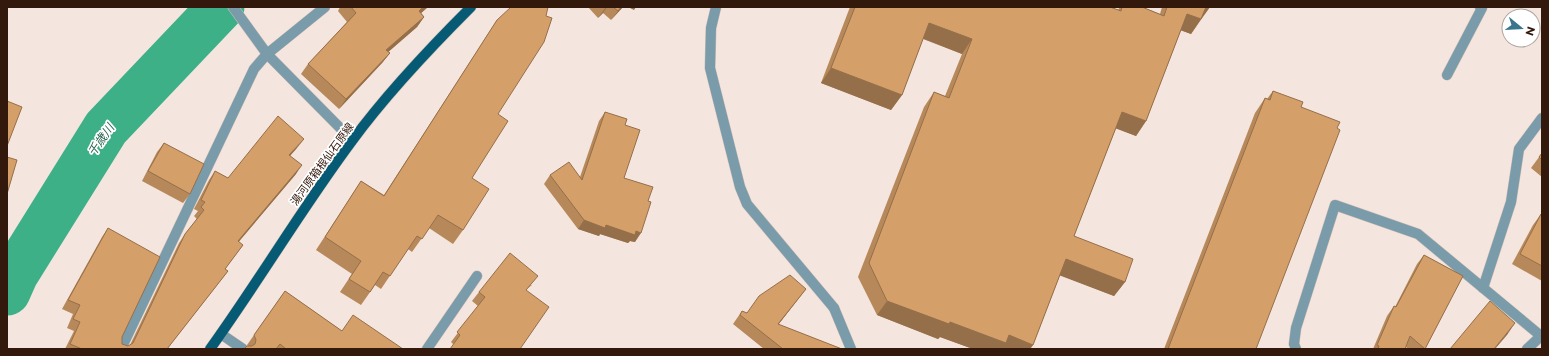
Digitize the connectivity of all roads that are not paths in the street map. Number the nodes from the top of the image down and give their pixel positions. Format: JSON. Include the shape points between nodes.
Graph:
{"nodes":[{"id":1,"x":233,"y":7,"type":"edge"},
{"id":2,"x":325,"y":7,"type":"edge"},
{"id":3,"x":471,"y":7,"type":"edge"},
{"id":4,"x":1480,"y":7,"type":"edge"},
{"id":5,"x":717,"y":8,"type":"edge"},
{"id":6,"x":267,"y":54,"type":"junction"},
{"id":7,"x":1447,"y":75,"type":"dead end"},
{"id":8,"x":1542,"y":118,"type":"edge"},
{"id":9,"x":352,"y":140,"type":"junction"},
{"id":10,"x":477,"y":276,"type":"dead end"},
{"id":11,"x":1483,"y":288,"type":"junction"},
{"id":12,"x":221,"y":334,"type":"junction"},
{"id":13,"x":1541,"y":336,"type":"edge"},
{"id":14,"x":121,"y":349,"type":"edge"},
{"id":15,"x":210,"y":349,"type":"edge"},
{"id":16,"x":243,"y":349,"type":"edge"},
{"id":17,"x":427,"y":349,"type":"edge"},
{"id":18,"x":852,"y":349,"type":"edge"},
{"id":19,"x":1296,"y":349,"type":"edge"},
{"id":20,"x":1527,"y":349,"type":"edge"}],
"edges":[{"from":1,"to":6,"type":"street"},
{"from":2,"to":6,"type":"street"},
{"from":3,"to":9,"type":"main road","name":"湯河原箱根仙石原線","via":[[429,50]]},
{"from":4,"to":7,"type":"street","via":[[1482,8]]},
{"from":5,"to":18,"type":"street","via":[[711,28],[710,68],[740,187],[747,204],[834,308]]},
{"from":6,"to":9,"type":"street"},
{"from":6,"to":14,"type":"street","via":[[254,69]]},
{"from":8,"to":11,"type":"street","via":[[1519,149],[1511,202]]},
{"from":9,"to":12,"type":"main road","name":"湯河原箱根仙石原線"},
{"from":10,"to":17,"type":"street"},
{"from":11,"to":13,"type":"street"},
{"from":11,"to":19,"type":"street","via":[[1418,234],[1335,205],[1296,328]]},
{"from":12,"to":15,"type":"main road","name":"湯河原箱根仙石原線"},
{"from":12,"to":16,"type":"street"},
{"from":13,"to":20,"type":"street"}]}
